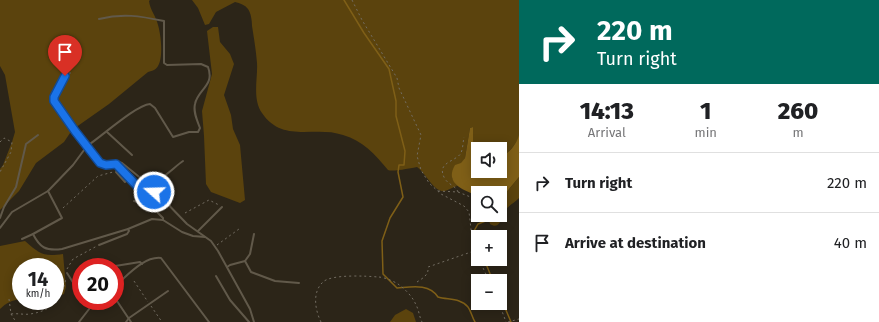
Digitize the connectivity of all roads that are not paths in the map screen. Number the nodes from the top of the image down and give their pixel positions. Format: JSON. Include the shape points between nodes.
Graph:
{"nodes":[{"id":1,"x":99,"y":19,"type":"dead end"},
{"id":2,"x":70,"y":73,"type":"dead end"},
{"id":3,"x":108,"y":132,"type":"junction"},
{"id":4,"x":38,"y":135,"type":"dead end"},
{"id":5,"x":88,"y":146,"type":"junction"},
{"id":6,"x":132,"y":155,"type":"dead end"},
{"id":7,"x":183,"y":161,"type":"dead end"},
{"id":8,"x":116,"y":164,"type":"junction"},
{"id":9,"x":116,"y":172,"type":"road end"},
{"id":10,"x":129,"y":179,"type":"junction"},
{"id":11,"x":48,"y":191,"type":"junction"},
{"id":12,"x":134,"y":201,"type":"dead end"},
{"id":13,"x":222,"y":207,"type":"road end"},
{"id":14,"x":0,"y":218,"type":"edge"},
{"id":15,"x":163,"y":220,"type":"junction"},
{"id":16,"x":1,"y":226,"type":"edge"},
{"id":17,"x":128,"y":229,"type":"junction"},
{"id":18,"x":198,"y":231,"type":"junction"},
{"id":19,"x":34,"y":234,"type":"junction"},
{"id":20,"x":254,"y":234,"type":"dead end"},
{"id":21,"x":207,"y":237,"type":"junction"},
{"id":22,"x":22,"y":239,"type":"dead end"},
{"id":23,"x":99,"y":245,"type":"road end"},
{"id":24,"x":245,"y":261,"type":"junction"},
{"id":25,"x":142,"y":264,"type":"junction"},
{"id":26,"x":124,"y":265,"type":"edge"},
{"id":27,"x":227,"y":267,"type":"junction"},
{"id":28,"x":67,"y":273,"type":"road end"},
{"id":29,"x":216,"y":276,"type":"dead end"},
{"id":30,"x":124,"y":279,"type":"edge"},
{"id":31,"x":72,"y":281,"type":"edge"},
{"id":32,"x":299,"y":283,"type":"dead end"},
{"id":33,"x":168,"y":291,"type":"dead end"},
{"id":34,"x":89,"y":310,"type":"edge"},
{"id":35,"x":123,"y":310,"type":"edge"},
{"id":36,"x":129,"y":318,"type":"junction"},
{"id":37,"x":79,"y":322,"type":"edge"},
{"id":38,"x":126,"y":322,"type":"edge"},
{"id":39,"x":131,"y":322,"type":"edge"},
{"id":40,"x":209,"y":322,"type":"edge"},
{"id":41,"x":249,"y":322,"type":"edge"},
{"id":42,"x":254,"y":322,"type":"edge"}],
"edges":[{"from":1,"to":3,"type":"lane","via":[[114,15],[164,21],[164,63],[204,64],[208,67],[210,77],[195,103],[194,113],[200,128],[198,132],[173,137],[150,104],[132,112]]},
{"from":2,"to":5,"type":"lane","via":[[65,76],[54,101]]},
{"from":3,"to":5,"type":"lane"},
{"from":3,"to":6,"type":"lane"},
{"from":4,"to":14,"type":"lane","via":[[26,144],[16,187]]},
{"from":5,"to":8,"type":"lane","via":[[100,163]]},
{"from":5,"to":11,"type":"lane"},
{"from":7,"to":8,"type":"lane","via":[[155,182],[143,180],[122,163]]},
{"from":8,"to":10,"type":"lane"},
{"from":9,"to":10,"type":"lane","via":[[125,182]]},
{"from":10,"to":18,"type":"lane","via":[[139,188],[159,195],[180,218]]},
{"from":11,"to":16,"type":"lane","via":[[12,212]]},
{"from":11,"to":19,"type":"lane","via":[[62,218]]},
{"from":12,"to":15,"type":"lane","via":[[151,206]]},
{"from":13,"to":18,"type":"lane"},
{"from":15,"to":17,"type":"lane","via":[[152,219]]},
{"from":15,"to":21,"type":"lane","via":[[182,232]]},
{"from":17,"to":19,"type":"lane","via":[[55,250],[45,249],[39,245]]},
{"from":17,"to":23,"type":"lane","via":[[127,234]]},
{"from":18,"to":21,"type":"lane"},
{"from":19,"to":22,"type":"lane"},
{"from":20,"to":24,"type":"lane","via":[[250,254]]},
{"from":21,"to":27,"type":"lane"},
{"from":24,"to":27,"type":"lane"},
{"from":24,"to":32,"type":"lane","via":[[251,272],[275,281]]},
{"from":25,"to":26,"type":"lane","via":[[140,262]]},
{"from":25,"to":30,"type":"lane"},
{"from":25,"to":40,"type":"lane","via":[[156,257],[161,258]]},
{"from":27,"to":42,"type":"lane","via":[[250,309]]},
{"from":28,"to":31,"type":"lane"},
{"from":29,"to":41,"type":"lane","via":[[230,300]]},
{"from":33,"to":36,"type":"lane"},
{"from":34,"to":37,"type":"lane"},
{"from":35,"to":36,"type":"lane"},
{"from":36,"to":38,"type":"lane"},
{"from":36,"to":39,"type":"lane"}]}
